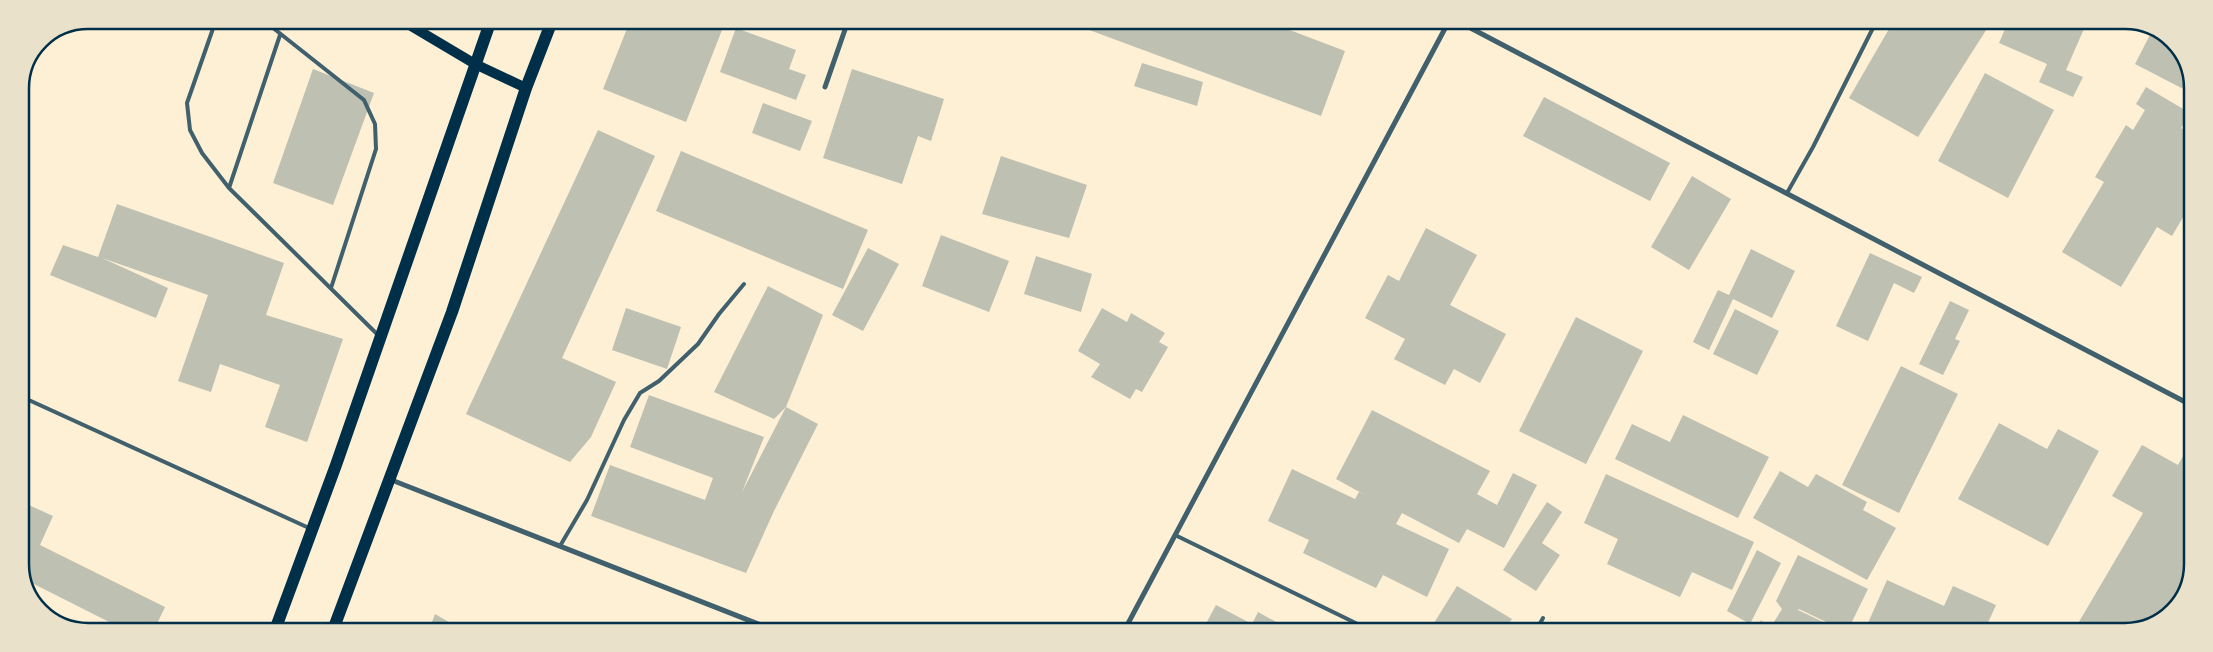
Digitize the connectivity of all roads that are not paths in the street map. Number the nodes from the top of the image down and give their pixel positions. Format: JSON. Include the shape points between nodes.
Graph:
{"nodes":[{"id":1,"x":213,"y":29,"type":"edge"},
{"id":2,"x":273,"y":29,"type":"edge"},
{"id":3,"x":416,"y":29,"type":"edge"},
{"id":4,"x":488,"y":29,"type":"edge"},
{"id":5,"x":549,"y":29,"type":"edge"},
{"id":6,"x":845,"y":29,"type":"edge"},
{"id":7,"x":1445,"y":29,"type":"edge"},
{"id":8,"x":1473,"y":29,"type":"edge"},
{"id":9,"x":1872,"y":29,"type":"edge"},
{"id":10,"x":280,"y":35,"type":"junction"},
{"id":11,"x":475,"y":64,"type":"junction"},
{"id":12,"x":825,"y":87,"type":"dead end"},
{"id":13,"x":526,"y":88,"type":"junction"},
{"id":14,"x":229,"y":188,"type":"junction"},
{"id":15,"x":1787,"y":192,"type":"junction"},
{"id":16,"x":744,"y":284,"type":"dead end"},
{"id":17,"x":330,"y":288,"type":"junction"},
{"id":18,"x":380,"y":337,"type":"junction"},
{"id":19,"x":29,"y":400,"type":"edge"},
{"id":20,"x":2184,"y":401,"type":"edge"},
{"id":21,"x":389,"y":479,"type":"junction"},
{"id":22,"x":312,"y":530,"type":"junction"},
{"id":23,"x":1175,"y":535,"type":"junction"},
{"id":24,"x":560,"y":546,"type":"junction"},
{"id":25,"x":1543,"y":618,"type":"dead end"},
{"id":26,"x":278,"y":623,"type":"edge"},
{"id":27,"x":336,"y":623,"type":"edge"},
{"id":28,"x":758,"y":623,"type":"edge"},
{"id":29,"x":1128,"y":623,"type":"edge"},
{"id":30,"x":1356,"y":623,"type":"edge"},
{"id":31,"x":1540,"y":623,"type":"edge"}],
"edges":[{"from":1,"to":14,"type":"lane","via":[[187,103],[190,130],[202,153]]},
{"from":2,"to":10,"type":"lane"},
{"from":3,"to":11,"type":"main road"},
{"from":4,"to":11,"type":"main road"},
{"from":5,"to":13,"type":"main road"},
{"from":6,"to":12,"type":"street"},
{"from":7,"to":23,"type":"street"},
{"from":8,"to":15,"type":"street"},
{"from":9,"to":15,"type":"lane"},
{"from":10,"to":14,"type":"lane"},
{"from":10,"to":17,"type":"lane","via":[[364,100],[375,124],[376,149]]},
{"from":11,"to":13,"type":"main road"},
{"from":11,"to":18,"type":"main road"},
{"from":13,"to":21,"type":"main road","via":[[452,312]]},
{"from":14,"to":17,"type":"lane"},
{"from":15,"to":20,"type":"street"},
{"from":16,"to":24,"type":"lane","via":[[698,344],[659,381],[640,393],[587,500]]},
{"from":17,"to":18,"type":"lane"},
{"from":18,"to":22,"type":"main road"},
{"from":19,"to":22,"type":"lane"},
{"from":21,"to":24,"type":"street"},
{"from":21,"to":27,"type":"main road"},
{"from":22,"to":26,"type":"main road"},
{"from":23,"to":29,"type":"street"},
{"from":23,"to":30,"type":"lane"},
{"from":24,"to":28,"type":"street"},
{"from":25,"to":31,"type":"lane"}]}
